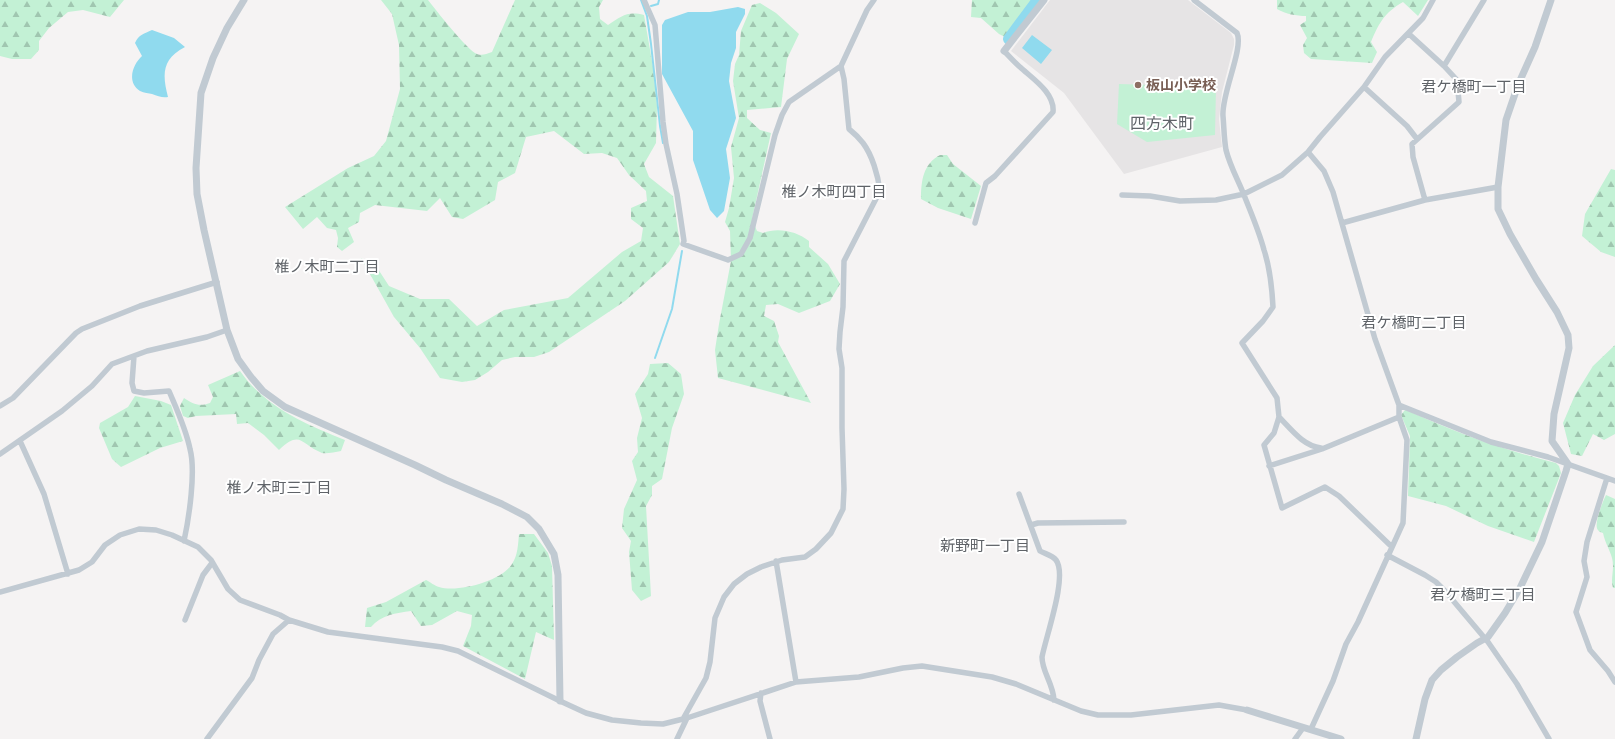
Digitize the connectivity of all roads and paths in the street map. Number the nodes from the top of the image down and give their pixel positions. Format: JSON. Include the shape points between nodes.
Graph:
{"nodes":[{"id":1,"x":244,"y":0,"type":"edge"},
{"id":2,"x":644,"y":0,"type":"edge"},
{"id":3,"x":874,"y":0,"type":"edge"},
{"id":4,"x":1044,"y":0,"type":"edge"},
{"id":5,"x":1194,"y":0,"type":"edge"},
{"id":6,"x":1433,"y":0,"type":"edge"},
{"id":7,"x":1484,"y":0,"type":"edge"},
{"id":8,"x":1551,"y":0,"type":"edge"},
{"id":9,"x":1409,"y":34,"type":"junction"},
{"id":10,"x":1004,"y":51,"type":"joint"},
{"id":11,"x":841,"y":66,"type":"junction"},
{"id":12,"x":1444,"y":66,"type":"junction"},
{"id":13,"x":1364,"y":87,"type":"junction"},
{"id":14,"x":1417,"y":139,"type":"junction"},
{"id":15,"x":1308,"y":152,"type":"junction"},
{"id":16,"x":1498,"y":186,"type":"junction"},
{"id":17,"x":1244,"y":194,"type":"junction"},
{"id":18,"x":1122,"y":195,"type":"dead end"},
{"id":19,"x":1425,"y":200,"type":"junction"},
{"id":20,"x":975,"y":223,"type":"dead end"},
{"id":21,"x":1342,"y":223,"type":"junction"},
{"id":22,"x":217,"y":282,"type":"junction"},
{"id":23,"x":227,"y":330,"type":"junction"},
{"id":24,"x":134,"y":356,"type":"junction"},
{"id":25,"x":1399,"y":405,"type":"junction"},
{"id":26,"x":0,"y":406,"type":"edge"},
{"id":27,"x":1279,"y":417,"type":"junction"},
{"id":28,"x":1399,"y":417,"type":"junction"},
{"id":29,"x":20,"y":441,"type":"junction"},
{"id":30,"x":1322,"y":449,"type":"junction"},
{"id":31,"x":0,"y":454,"type":"edge"},
{"id":32,"x":1568,"y":464,"type":"junction"},
{"id":33,"x":1269,"y":466,"type":"junction"},
{"id":34,"x":1607,"y":478,"type":"junction"},
{"id":35,"x":1615,"y":481,"type":"edge"},
{"id":36,"x":1019,"y":494,"type":"dead end"},
{"id":37,"x":1124,"y":522,"type":"dead end"},
{"id":38,"x":1031,"y":524,"type":"junction"},
{"id":39,"x":184,"y":540,"type":"junction"},
{"id":40,"x":1392,"y":547,"type":"junction"},
{"id":41,"x":1387,"y":555,"type":"junction"},
{"id":42,"x":776,"y":562,"type":"junction"},
{"id":43,"x":212,"y":563,"type":"junction"},
{"id":44,"x":68,"y":574,"type":"junction"},
{"id":45,"x":0,"y":592,"type":"edge"},
{"id":46,"x":185,"y":620,"type":"dead end"},
{"id":47,"x":289,"y":620,"type":"junction"},
{"id":48,"x":1485,"y":639,"type":"junction"},
{"id":49,"x":796,"y":682,"type":"junction"},
{"id":50,"x":1615,"y":682,"type":"edge"},
{"id":51,"x":761,"y":693,"type":"junction"},
{"id":52,"x":1054,"y":700,"type":"junction"},
{"id":53,"x":560,"y":701,"type":"junction"},
{"id":54,"x":1247,"y":710,"type":"joint"},
{"id":55,"x":685,"y":718,"type":"junction"},
{"id":56,"x":1304,"y":728,"type":"junction"},
{"id":57,"x":1311,"y":729,"type":"junction"},
{"id":58,"x":207,"y":739,"type":"edge"},
{"id":59,"x":677,"y":739,"type":"edge"},
{"id":60,"x":770,"y":739,"type":"edge"},
{"id":61,"x":1295,"y":739,"type":"edge"},
{"id":62,"x":1341,"y":739,"type":"edge"},
{"id":63,"x":1416,"y":739,"type":"edge"},
{"id":64,"x":1550,"y":739,"type":"edge"}],
"edges":[{"from":1,"to":22,"type":"street","via":[[213,58],[202,93],[200,109],[197,194]]},
{"from":2,"to":11,"type":"street","via":[[655,25],[663,122],[677,194],[683,244],[728,260],[741,254],[750,238],[775,135],[789,102]]},
{"from":3,"to":11,"type":"street"},
{"from":4,"to":10,"type":"street"},
{"from":5,"to":17,"type":"street","via":[[1238,36],[1238,47],[1226,91],[1223,114],[1226,150]]},
{"from":6,"to":9,"type":"street","via":[[1423,18]]},
{"from":7,"to":12,"type":"street"},
{"from":8,"to":16,"type":"street","via":[[1506,120]]},
{"from":9,"to":12,"type":"street"},
{"from":9,"to":13,"type":"street","via":[[1385,57]]},
{"from":10,"to":20,"type":"street","via":[[1047,93],[1054,105],[1053,112],[986,183]]},
{"from":11,"to":42,"type":"street","via":[[849,129],[868,151],[880,191],[844,261],[839,349],[842,368],[842,509],[831,533],[816,549],[805,557]]},
{"from":12,"to":14,"type":"street","via":[[1457,80],[1459,102]]},
{"from":13,"to":14,"type":"street","via":[[1408,126]]},
{"from":13,"to":15,"type":"street"},
{"from":14,"to":19,"type":"street","via":[[1412,144],[1413,157]]},
{"from":15,"to":17,"type":"street","via":[[1282,175]]},
{"from":15,"to":21,"type":"street","via":[[1326,176]]},
{"from":16,"to":19,"type":"street"},
{"from":16,"to":32,"type":"street","via":[[1498,209],[1501,218],[1568,335],[1569,348],[1554,414],[1552,441]]},
{"from":17,"to":18,"type":"street","via":[[1216,200],[1180,201]]},
{"from":17,"to":27,"type":"street","via":[[1264,250],[1273,307],[1242,342],[1277,398]]},
{"from":19,"to":21,"type":"street"},
{"from":21,"to":25,"type":"street","via":[[1375,339]]},
{"from":22,"to":23,"type":"street"},
{"from":22,"to":26,"type":"street","via":[[140,306],[82,329],[13,398]]},
{"from":23,"to":24,"type":"street"},
{"from":23,"to":53,"type":"street","via":[[238,359],[250,377],[263,391],[285,407],[502,504],[527,517],[539,530],[554,554],[558,575]]},
{"from":24,"to":29,"type":"street","via":[[112,364],[92,386]]},
{"from":24,"to":39,"type":"street","via":[[134,390],[169,391],[191,451],[188,525]]},
{"from":25,"to":28,"type":"street"},
{"from":25,"to":32,"type":"street","via":[[1492,442]]},
{"from":27,"to":30,"type":"street","via":[[1294,434],[1312,447]]},
{"from":27,"to":33,"type":"street","via":[[1274,433],[1264,445]]},
{"from":28,"to":30,"type":"street"},
{"from":28,"to":40,"type":"street","via":[[1407,440],[1403,522]]},
{"from":29,"to":31,"type":"street"},
{"from":29,"to":44,"type":"street","via":[[44,494]]},
{"from":30,"to":33,"type":"street"},
{"from":32,"to":34,"type":"street"},
{"from":32,"to":48,"type":"street","via":[[1532,564],[1505,614]]},
{"from":33,"to":40,"type":"street","via":[[1282,508],[1325,487],[1339,496]]},
{"from":34,"to":35,"type":"street"},
{"from":34,"to":50,"type":"street","via":[[1587,542],[1584,561],[1587,577],[1576,612],[1590,650]]},
{"from":36,"to":38,"type":"street"},
{"from":37,"to":38,"type":"street"},
{"from":38,"to":52,"type":"street","via":[[1040,551],[1056,560],[1059,571],[1056,601],[1042,657],[1042,665],[1053,689]]},
{"from":39,"to":43,"type":"street","via":[[198,547]]},
{"from":39,"to":44,"type":"street","via":[[156,530],[139,529],[120,535],[106,545],[92,562]]},
{"from":40,"to":41,"type":"street"},
{"from":41,"to":48,"type":"street","via":[[1436,582]]},
{"from":41,"to":57,"type":"street"},
{"from":42,"to":49,"type":"street"},
{"from":42,"to":55,"type":"street","via":[[747,574],[734,584],[724,597],[715,618],[706,678]]},
{"from":43,"to":46,"type":"street","via":[[203,575]]},
{"from":43,"to":47,"type":"street","via":[[228,589],[240,600]]},
{"from":44,"to":45,"type":"street"},
{"from":47,"to":53,"type":"street","via":[[328,632],[458,651]]},
{"from":47,"to":58,"type":"street","via":[[273,634],[252,678]]},
{"from":48,"to":63,"type":"street","via":[[1456,657],[1432,680]]},
{"from":48,"to":64,"type":"street","via":[[1517,684]]},
{"from":49,"to":51,"type":"street"},
{"from":49,"to":52,"type":"street","via":[[859,677],[922,666],[992,677]]},
{"from":51,"to":55,"type":"street"},
{"from":51,"to":60,"type":"street","via":[[760,701]]},
{"from":52,"to":54,"type":"street","via":[[1081,711],[1108,716],[1219,705]]},
{"from":53,"to":55,"type":"street","via":[[586,713],[612,720],[663,724]]},
{"from":54,"to":56,"type":"street"},
{"from":55,"to":59,"type":"street"},
{"from":56,"to":57,"type":"street"},
{"from":56,"to":61,"type":"street"},
{"from":57,"to":62,"type":"street"}]}
